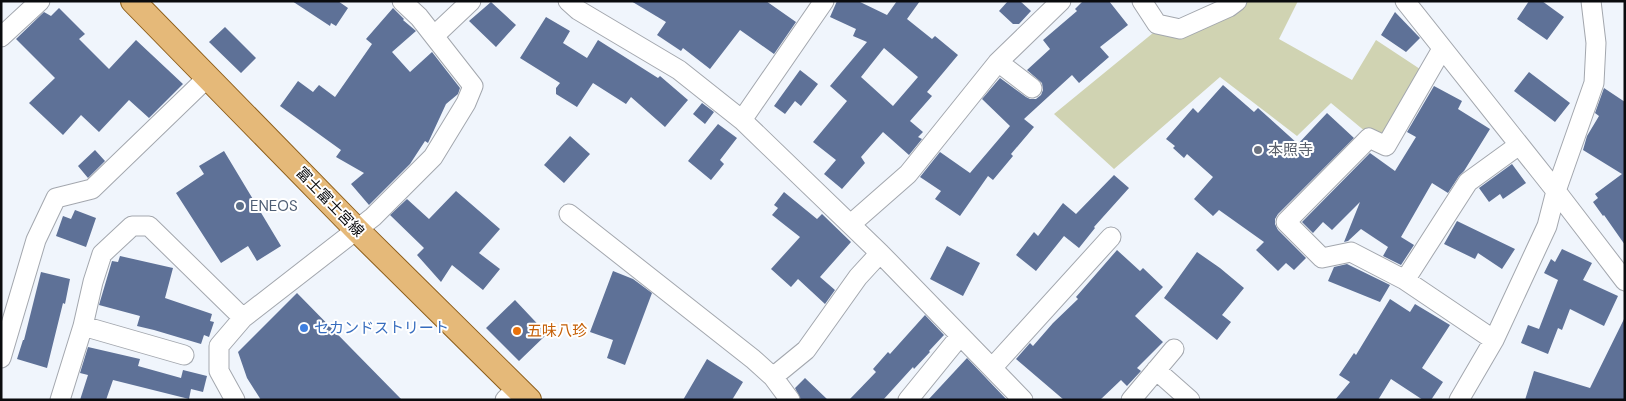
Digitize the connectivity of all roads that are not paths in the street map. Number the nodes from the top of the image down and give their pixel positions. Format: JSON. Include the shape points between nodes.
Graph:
{"nodes":[{"id":1,"x":40,"y":1,"type":"edge"},
{"id":2,"x":133,"y":1,"type":"edge"},
{"id":3,"x":402,"y":1,"type":"edge"},
{"id":4,"x":471,"y":1,"type":"edge"},
{"id":5,"x":568,"y":1,"type":"edge"},
{"id":6,"x":824,"y":1,"type":"edge"},
{"id":7,"x":1060,"y":1,"type":"edge"},
{"id":8,"x":1142,"y":1,"type":"edge"},
{"id":9,"x":1236,"y":1,"type":"edge"},
{"id":10,"x":1404,"y":1,"type":"edge"},
{"id":11,"x":1591,"y":1,"type":"edge"},
{"id":12,"x":434,"y":36,"type":"junction"},
{"id":13,"x":1,"y":37,"type":"edge"},
{"id":14,"x":1442,"y":49,"type":"junction"},
{"id":15,"x":998,"y":62,"type":"junction"},
{"id":16,"x":208,"y":77,"type":"junction"},
{"id":17,"x":1032,"y":88,"type":"dead end"},
{"id":18,"x":742,"y":120,"type":"junction"},
{"id":19,"x":1519,"y":145,"type":"junction"},
{"id":20,"x":1556,"y":191,"type":"junction"},
{"id":21,"x":569,"y":214,"type":"dead end"},
{"id":22,"x":851,"y":224,"type":"junction"},
{"id":23,"x":356,"y":230,"type":"junction"},
{"id":24,"x":1111,"y":237,"type":"dead end"},
{"id":25,"x":880,"y":253,"type":"junction"},
{"id":26,"x":1405,"y":280,"type":"junction"},
{"id":27,"x":1625,"y":281,"type":"edge"},
{"id":28,"x":243,"y":318,"type":"junction"},
{"id":29,"x":83,"y":326,"type":"junction"},
{"id":30,"x":960,"y":336,"type":"junction"},
{"id":31,"x":1494,"y":340,"type":"junction"},
{"id":32,"x":1174,"y":349,"type":"dead end"},
{"id":33,"x":184,"y":355,"type":"dead end"},
{"id":34,"x":1,"y":358,"type":"edge"},
{"id":35,"x":992,"y":368,"type":"junction"},
{"id":36,"x":1156,"y":370,"type":"junction"},
{"id":37,"x":773,"y":377,"type":"junction"},
{"id":38,"x":517,"y":396,"type":"edge"},
{"id":39,"x":60,"y":400,"type":"edge"},
{"id":40,"x":235,"y":400,"type":"edge"},
{"id":41,"x":790,"y":400,"type":"edge"},
{"id":42,"x":908,"y":400,"type":"edge"},
{"id":43,"x":1023,"y":400,"type":"edge"},
{"id":44,"x":1131,"y":400,"type":"edge"},
{"id":45,"x":1190,"y":400,"type":"edge"},
{"id":46,"x":1459,"y":400,"type":"edge"}],
"edges":[{"from":1,"to":13,"type":"street"},
{"from":2,"to":16,"type":"main road","name":"富士富士宮線"},
{"from":3,"to":12,"type":"street"},
{"from":4,"to":12,"type":"street"},
{"from":5,"to":18,"type":"street","via":[[679,70]]},
{"from":6,"to":18,"type":"street"},
{"from":7,"to":15,"type":"street"},
{"from":8,"to":9,"type":"street","via":[[1157,24],[1180,29]]},
{"from":10,"to":14,"type":"street"},
{"from":11,"to":20,"type":"street","via":[[1596,43],[1594,83]]},
{"from":12,"to":23,"type":"street","via":[[473,86],[433,157]]},
{"from":14,"to":19,"type":"street"},
{"from":14,"to":26,"type":"street","via":[[1386,146],[1369,138],[1286,222],[1322,258],[1351,252]]},
{"from":15,"to":17,"type":"street"},
{"from":15,"to":22,"type":"street","via":[[908,174]]},
{"from":16,"to":23,"type":"main road","name":"富士富士宮線"},
{"from":16,"to":34,"type":"street","via":[[92,189],[56,198],[36,240]]},
{"from":18,"to":22,"type":"street"},
{"from":19,"to":20,"type":"street"},
{"from":19,"to":26,"type":"street","via":[[1468,182]]},
{"from":20,"to":27,"type":"street"},
{"from":20,"to":31,"type":"street","via":[[1547,226]]},
{"from":21,"to":37,"type":"street"},
{"from":22,"to":25,"type":"street"},
{"from":23,"to":28,"type":"street"},
{"from":23,"to":38,"type":"main road","name":"富士富士宮線"},
{"from":24,"to":35,"type":"street"},
{"from":25,"to":30,"type":"street"},
{"from":25,"to":37,"type":"street","via":[[858,277],[806,350]]},
{"from":26,"to":31,"type":"street"},
{"from":28,"to":29,"type":"street","via":[[149,226],[132,226],[102,254]]},
{"from":28,"to":40,"type":"street","via":[[219,346],[219,371]]},
{"from":29,"to":33,"type":"street"},
{"from":29,"to":39,"type":"street"},
{"from":30,"to":35,"type":"street"},
{"from":30,"to":42,"type":"street"},
{"from":31,"to":46,"type":"street"},
{"from":32,"to":36,"type":"street"},
{"from":35,"to":43,"type":"street"},
{"from":36,"to":44,"type":"street"},
{"from":36,"to":45,"type":"street"},
{"from":37,"to":41,"type":"street"}]}
